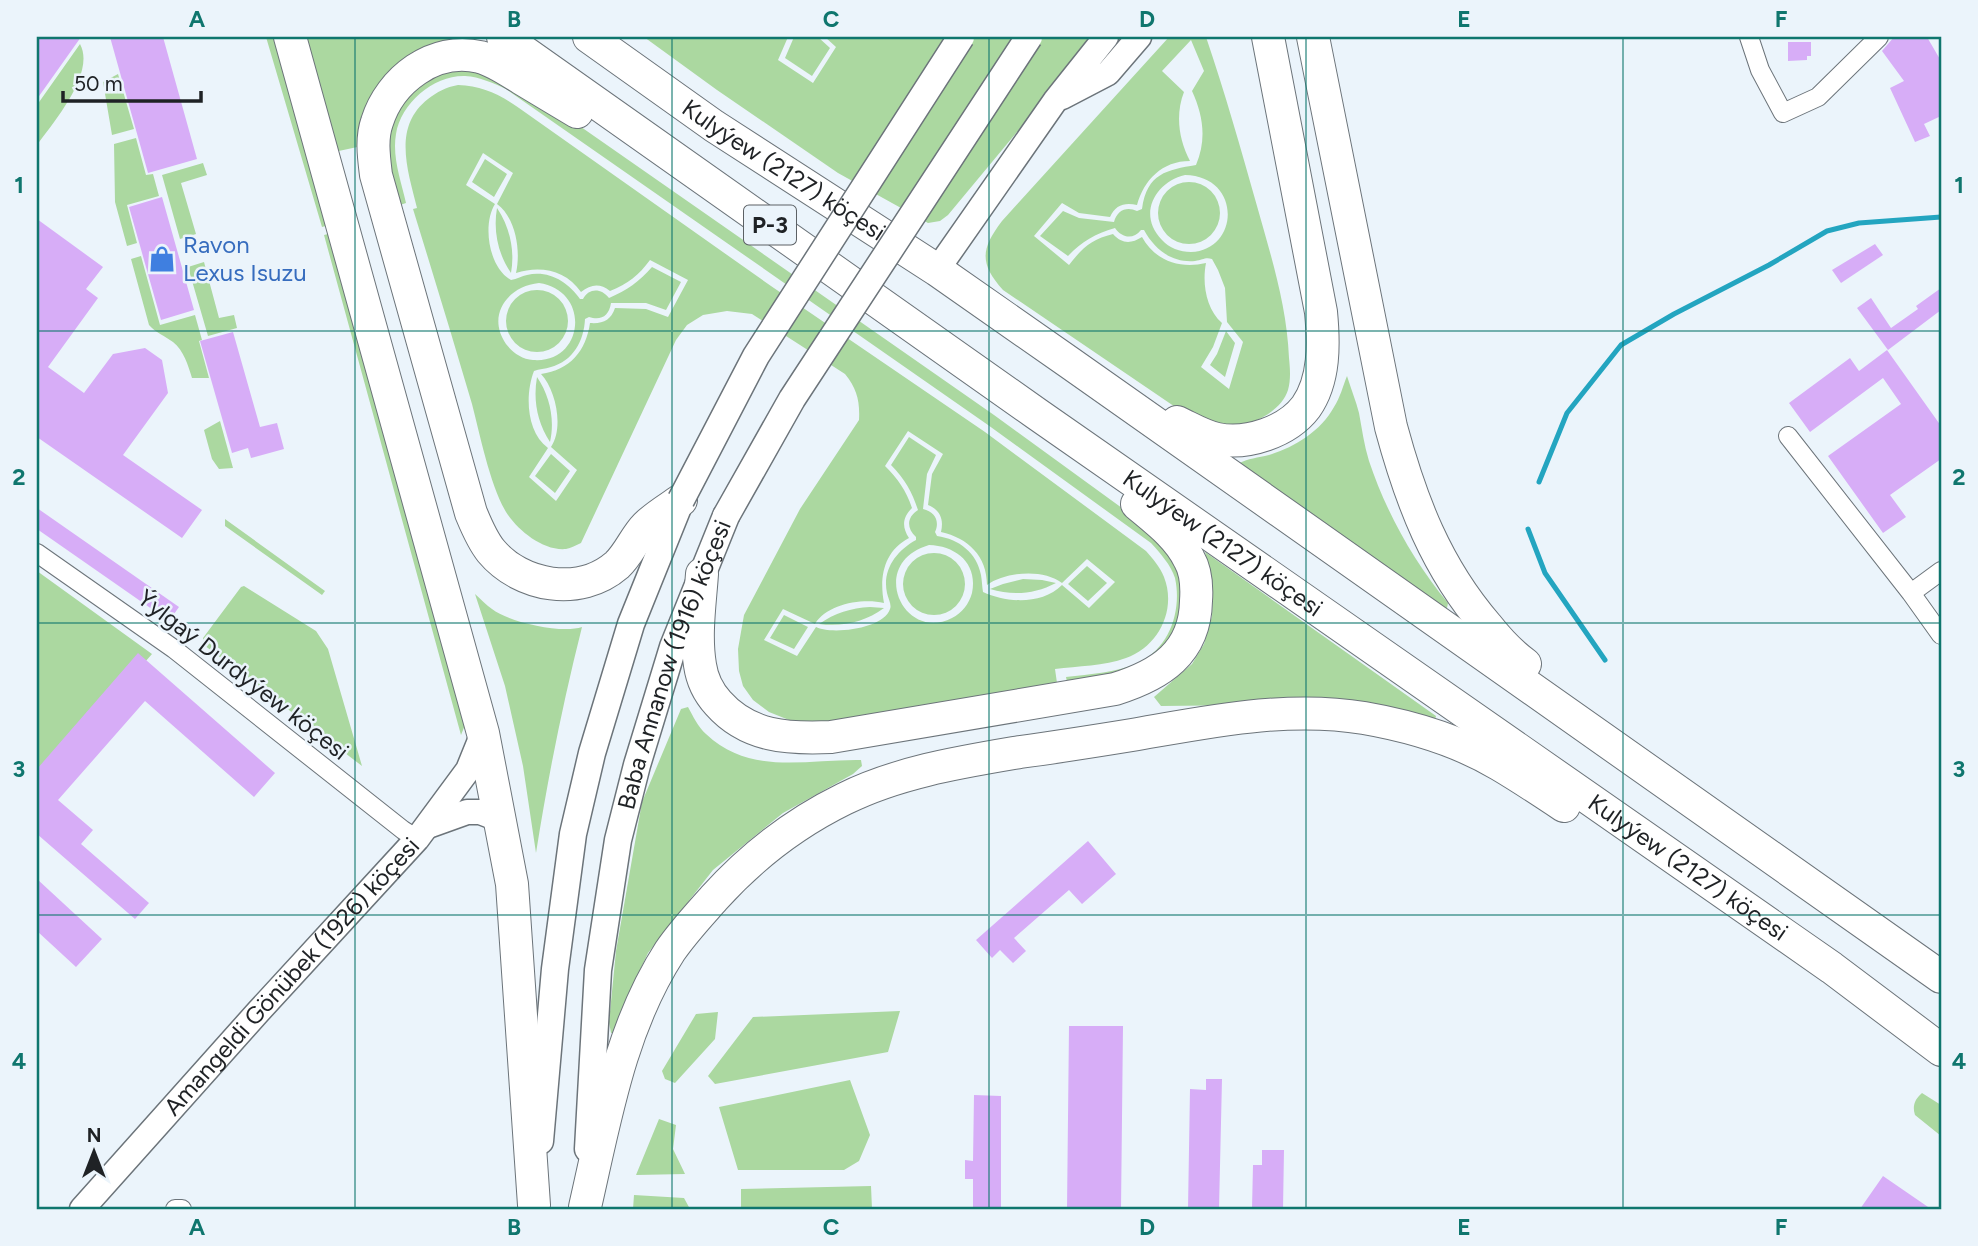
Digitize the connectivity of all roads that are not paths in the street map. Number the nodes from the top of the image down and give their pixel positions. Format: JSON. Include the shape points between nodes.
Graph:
{"nodes":[{"id":1,"x":290,"y":37,"type":"edge"},
{"id":2,"x":503,"y":37,"type":"edge"},
{"id":3,"x":589,"y":37,"type":"edge"},
{"id":4,"x":622,"y":37,"type":"edge"},
{"id":5,"x":961,"y":37,"type":"edge"},
{"id":6,"x":1029,"y":37,"type":"edge"},
{"id":7,"x":1106,"y":37,"type":"edge"},
{"id":8,"x":1139,"y":37,"type":"edge"},
{"id":9,"x":1268,"y":37,"type":"edge"},
{"id":10,"x":1313,"y":37,"type":"edge"},
{"id":11,"x":1749,"y":37,"type":"edge"},
{"id":12,"x":1880,"y":37,"type":"edge"},
{"id":13,"x":1055,"y":101,"type":"junction"},
{"id":14,"x":714,"y":125,"type":"junction"},
{"id":15,"x":697,"y":174,"type":"junction"},
{"id":16,"x":937,"y":270,"type":"junction"},
{"id":17,"x":1070,"y":363,"type":"junction"},
{"id":18,"x":1037,"y":414,"type":"junction"},
{"id":19,"x":1788,"y":436,"type":"dead end"},
{"id":20,"x":681,"y":500,"type":"junction"},
{"id":21,"x":37,"y":553,"type":"edge"},
{"id":22,"x":1941,"y":572,"type":"edge"},
{"id":23,"x":702,"y":573,"type":"junction"},
{"id":24,"x":1911,"y":593,"type":"junction"},
{"id":25,"x":1941,"y":635,"type":"edge"},
{"id":26,"x":483,"y":733,"type":"junction"},
{"id":27,"x":501,"y":820,"type":"junction"},
{"id":28,"x":423,"y":833,"type":"junction"},
{"id":29,"x":1866,"y":924,"type":"junction"},
{"id":30,"x":1832,"y":968,"type":"junction"},
{"id":31,"x":1941,"y":977,"type":"edge"},
{"id":32,"x":1941,"y":1050,"type":"edge"},
{"id":33,"x":87,"y":1207,"type":"edge"},
{"id":34,"x":534,"y":1207,"type":"edge"},
{"id":35,"x":585,"y":1208,"type":"edge"},
{"id":36,"x":175,"y":1209,"type":"edge"},
{"id":37,"x":182,"y":1209,"type":"edge"}],
"edges":[{"from":1,"to":26,"type":"highway"},
{"from":2,"to":15,"type":"highway","name":"Kulyýew (2127) köçesi","number":"P-3"},
{"from":3,"to":14,"type":"highway","name":"Kulyýew (2127) köçesi","number":"P-3"},
{"from":4,"to":14,"type":"highway","via":[[653,61]]},
{"from":5,"to":20,"type":"main road","name":"Baba Annanow (1916) köçesi","bridge":true,"via":[[757,356]]},
{"from":6,"to":23,"type":"main road","name":"Baba Annanow (1916) köçesi","bridge":true,"via":[[792,399],[726,516]]},
{"from":7,"to":13,"type":"street"},
{"from":8,"to":13,"type":"street","via":[[1108,73]]},
{"from":9,"to":17,"type":"highway","via":[[1321,312],[1321,365],[1306,406],[1286,425],[1269,433],[1216,439]]},
{"from":10,"to":29,"type":"highway","via":[[1391,427],[1405,480],[1446,568],[1473,611],[1519,660],[1724,805]]},
{"from":11,"to":12,"type":"street","via":[[1760,71],[1783,113],[1818,97]]},
{"from":13,"to":16,"type":"street"},
{"from":14,"to":16,"type":"highway","name":"Kulyýew (2127) köçesi","number":"P-3"},
{"from":15,"to":18,"type":"highway","name":"Kulyýew (2127) köçesi","number":"P-3"},
{"from":15,"to":20,"type":"highway","via":[[624,141],[493,62],[464,55],[431,61],[404,79],[384,104],[374,136],[376,175],[416,318],[471,513],[490,549],[503,564],[537,582],[589,581],[616,565],[646,526]]},
{"from":16,"to":17,"type":"highway","name":"Kulyýew (2127) köçesi","number":"P-3"},
{"from":17,"to":29,"type":"highway","name":"Kulyýew (2127) köçesi"},
{"from":18,"to":23,"type":"highway","via":[[1171,535],[1193,566],[1196,610],[1190,635],[1174,659],[1153,674],[1115,689],[831,737],[768,734],[735,719],[704,683],[698,646]]},
{"from":18,"to":30,"type":"highway","name":"Kulyýew (2127) köçesi"},
{"from":19,"to":24,"type":"street"},
{"from":20,"to":34,"type":"main road","name":"Baba Annanow (1916) köçesi","via":[[631,624],[573,834],[555,969]]},
{"from":21,"to":28,"type":"street","name":"Ýylgaý Durdyýew köçesi","via":[[174,649],[403,830]]},
{"from":22,"to":24,"type":"street"},
{"from":23,"to":35,"type":"main road","name":"Baba Annanow (1916) köçesi","via":[[673,647],[618,840],[597,970]]},
{"from":24,"to":25,"type":"street"},
{"from":26,"to":27,"type":"highway"},
{"from":26,"to":28,"type":"street","name":"Amangeldi Gönübek (1926) köçesi","via":[[468,770]]},
{"from":27,"to":28,"type":"street","via":[[467,812]]},
{"from":27,"to":34,"type":"highway","via":[[514,898]]},
{"from":28,"to":33,"type":"street","name":"Amangeldi Gönübek (1926) köçesi"},
{"from":29,"to":31,"type":"highway","name":"Kulyýew (2127) köçesi"},
{"from":30,"to":32,"type":"highway","name":"Kulyýew (2127) köçesi"},
{"from":30,"to":35,"type":"highway","via":[[1674,879],[1498,763],[1424,733],[1366,718],[1259,715],[962,762],[888,782],[806,820],[750,862],[701,912],[671,951],[632,1026],[614,1079]]},
{"from":36,"to":37,"type":"street"}]}
